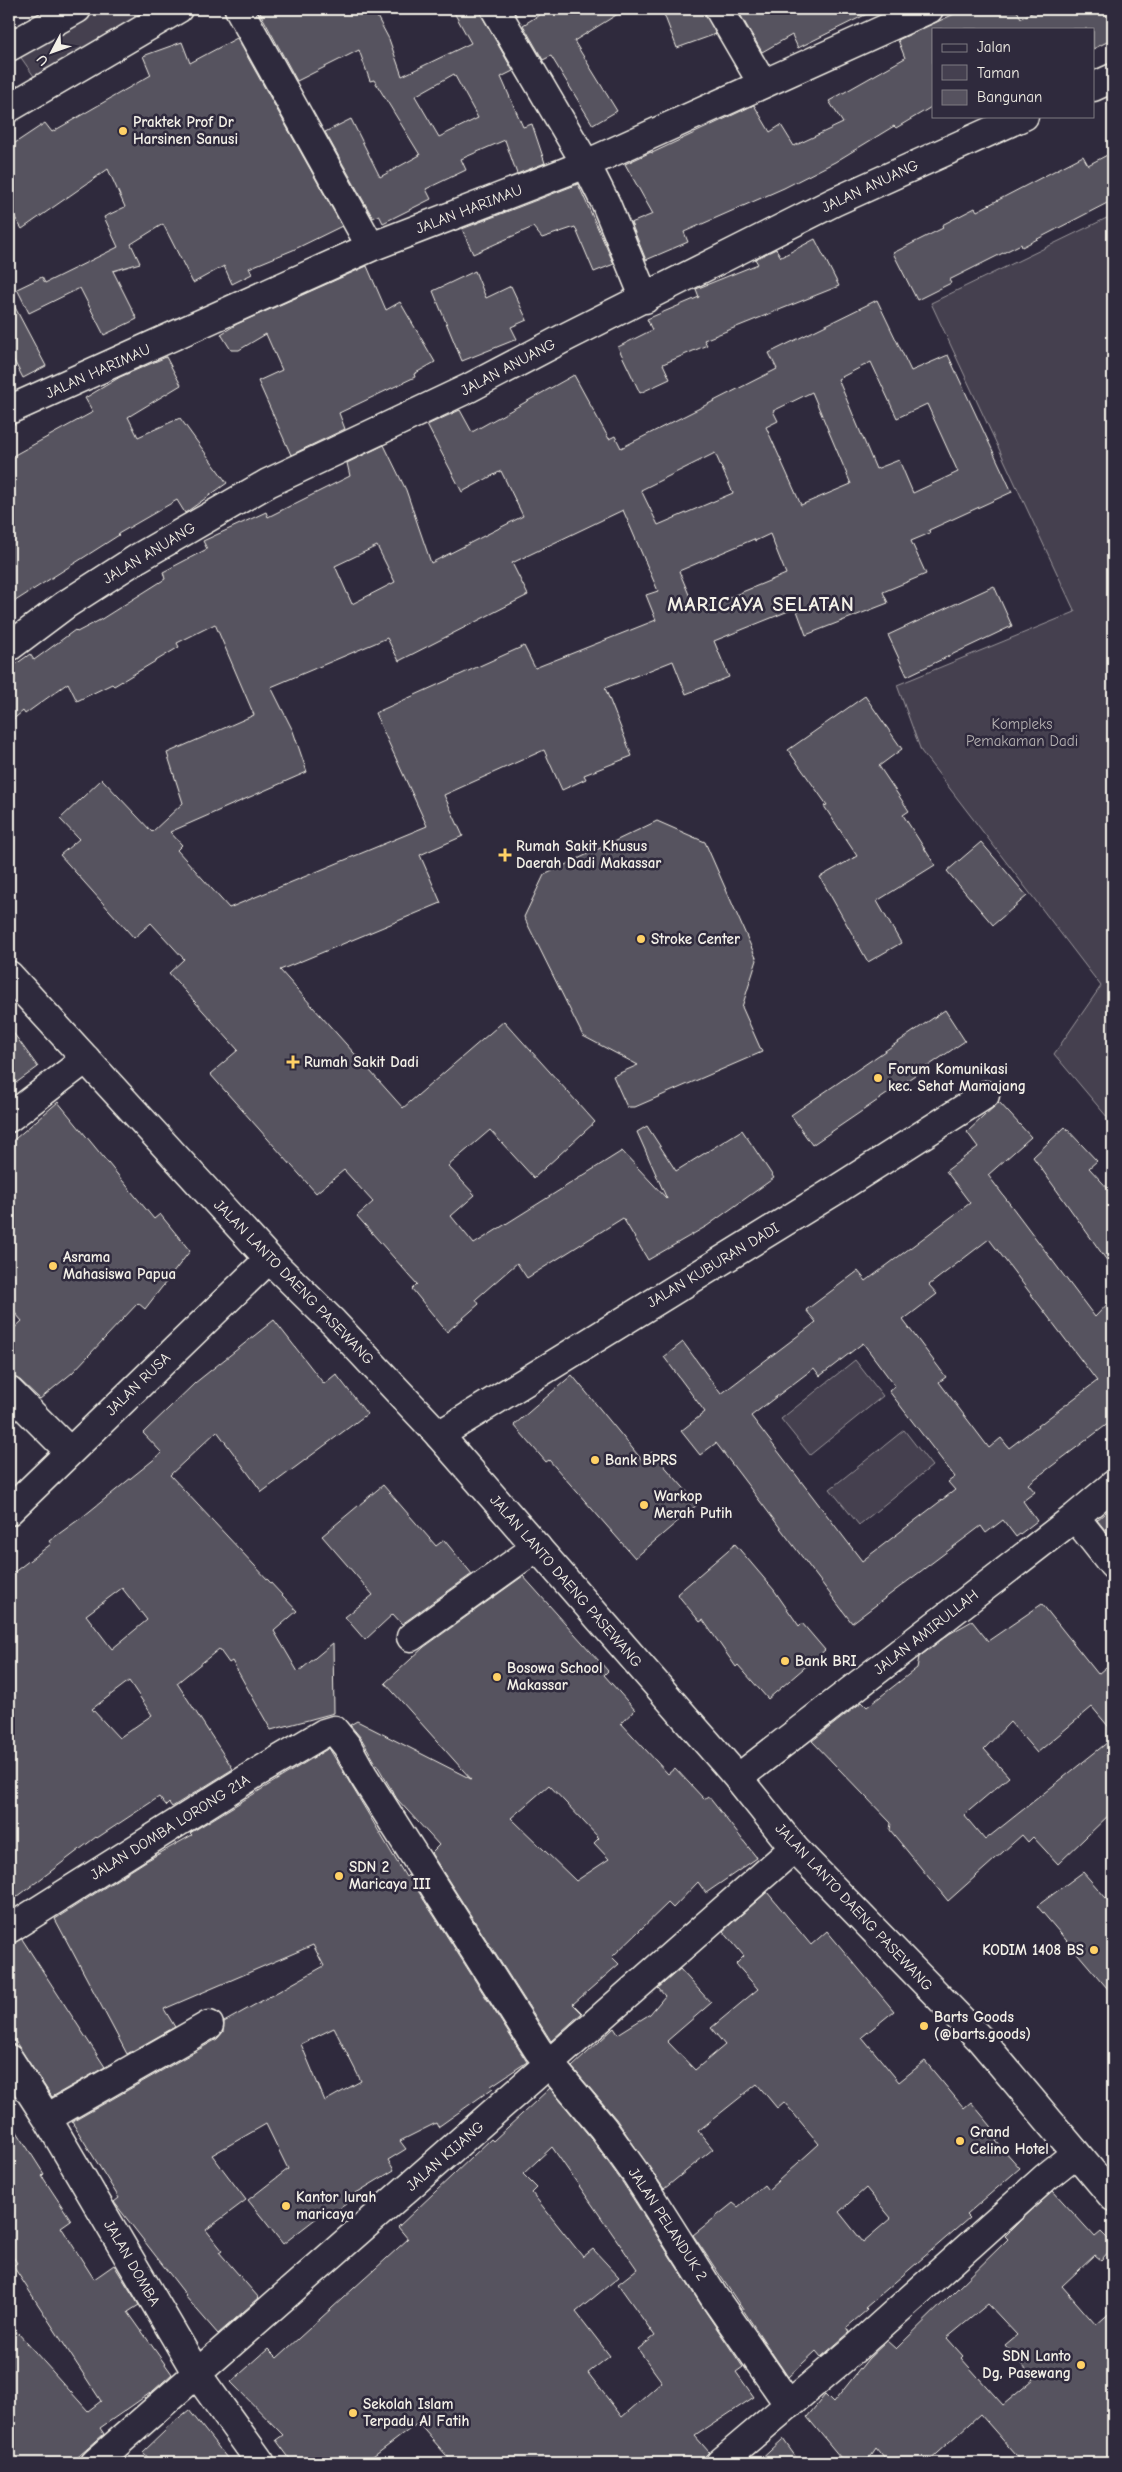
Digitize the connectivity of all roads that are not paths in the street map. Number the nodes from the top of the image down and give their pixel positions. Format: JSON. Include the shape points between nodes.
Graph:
{"nodes":[{"id":1,"x":77,"y":9,"type":"edge"},
{"id":2,"x":178,"y":9,"type":"edge"},
{"id":3,"x":239,"y":9,"type":"edge"},
{"id":4,"x":495,"y":9,"type":"edge"},
{"id":5,"x":719,"y":9,"type":"edge"},
{"id":6,"x":930,"y":9,"type":"edge"},
{"id":7,"x":9,"y":47,"type":"edge"},
{"id":8,"x":1113,"y":78,"type":"edge"},
{"id":9,"x":762,"y":83,"type":"junction"},
{"id":10,"x":1094,"y":87,"type":"edge"},
{"id":11,"x":10,"y":103,"type":"edge"},
{"id":12,"x":1020,"y":118,"type":"edge"},
{"id":13,"x":586,"y":164,"type":"junction"},
{"id":14,"x":371,"y":247,"type":"junction"},
{"id":15,"x":645,"y":299,"type":"junction"},
{"id":16,"x":9,"y":410,"type":"edge"},
{"id":17,"x":9,"y":646,"type":"edge"},
{"id":18,"x":9,"y":975,"type":"edge"},
{"id":19,"x":86,"y":1059,"type":"junction"},
{"id":20,"x":985,"y":1095,"type":"dead end"},
{"id":21,"x":9,"y":1118,"type":"edge"},
{"id":22,"x":268,"y":1259,"type":"junction"},
{"id":23,"x":9,"y":1391,"type":"edge"},
{"id":24,"x":439,"y":1435,"type":"junction"},
{"id":25,"x":69,"y":1452,"type":"junction"},
{"id":26,"x":1113,"y":1485,"type":"edge"},
{"id":27,"x":9,"y":1510,"type":"edge"},
{"id":28,"x":1075,"y":1517,"type":"junction"},
{"id":29,"x":536,"y":1547,"type":"junction"},
{"id":30,"x":1113,"y":1565,"type":"edge"},
{"id":31,"x":411,"y":1638,"type":"dead end"},
{"id":32,"x":334,"y":1730,"type":"joint"},
{"id":33,"x":738,"y":1778,"type":"junction"},
{"id":34,"x":794,"y":1848,"type":"junction"},
{"id":35,"x":9,"y":1929,"type":"edge"},
{"id":36,"x":209,"y":2025,"type":"dead end"},
{"id":37,"x":543,"y":2057,"type":"junction"},
{"id":38,"x":9,"y":2059,"type":"edge"},
{"id":39,"x":17,"y":2090,"type":"edge"},
{"id":40,"x":47,"y":2118,"type":"junction"},
{"id":41,"x":1076,"y":2153,"type":"junction"},
{"id":42,"x":1113,"y":2197,"type":"edge"},
{"id":43,"x":197,"y":2374,"type":"junction"},
{"id":44,"x":789,"y":2405,"type":"junction"},
{"id":45,"x":95,"y":2463,"type":"edge"},
{"id":46,"x":261,"y":2463,"type":"edge"},
{"id":47,"x":720,"y":2463,"type":"edge"}],
"edges":[{"from":1,"to":7,"type":"street"},
{"from":2,"to":11,"type":"street"},
{"from":3,"to":14,"type":"street"},
{"from":4,"to":13,"type":"street"},
{"from":5,"to":9,"type":"street"},
{"from":6,"to":9,"type":"street","name":"JALAN HARIMAU"},
{"from":8,"to":10,"type":"street"},
{"from":9,"to":13,"type":"street","name":"JALAN HARIMAU"},
{"from":12,"to":15,"type":"street","name":"JALAN ANUANG","via":[[834,202]]},
{"from":13,"to":14,"type":"street","name":"JALAN HARIMAU"},
{"from":13,"to":15,"type":"street"},
{"from":14,"to":16,"type":"street","name":"JALAN HARIMAU"},
{"from":15,"to":17,"type":"street","name":"JALAN ANUANG","via":[[469,388],[268,483],[138,558]]},
{"from":18,"to":19,"type":"street","name":"JALAN LANTO DAENG PASEWANG"},
{"from":19,"to":21,"type":"street"},
{"from":19,"to":22,"type":"street","name":"JALAN LANTO DAENG PASEWANG"},
{"from":20,"to":24,"type":"street","name":"JALAN KUBURAN DADI"},
{"from":22,"to":24,"type":"street","name":"JALAN LANTO DAENG PASEWANG","via":[[333,1322]]},
{"from":22,"to":25,"type":"street","name":"JALAN RUSA"},
{"from":23,"to":25,"type":"street"},
{"from":24,"to":29,"type":"street","name":"JALAN LANTO DAENG PASEWANG"},
{"from":25,"to":27,"type":"street","name":"JALAN RUSA"},
{"from":26,"to":28,"type":"street","name":"JALAN AMIRULLAH"},
{"from":28,"to":30,"type":"street"},
{"from":28,"to":33,"type":"street","name":"JALAN AMIRULLAH"},
{"from":29,"to":31,"type":"street"},
{"from":29,"to":33,"type":"street","name":"JALAN LANTO DAENG PASEWANG"},
{"from":32,"to":35,"type":"street","name":"JALAN DOMBA LORONG 21A","via":[[253,1775]]},
{"from":32,"to":37,"type":"street","name":"JALAN PELANDUK 2","via":[[348,1746]]},
{"from":33,"to":34,"type":"street","name":"JALAN LANTO DAENG PASEWANG"},
{"from":34,"to":37,"type":"street","name":"JALAN KIJANG"},
{"from":34,"to":41,"type":"street","name":"JALAN LANTO DAENG PASEWANG","via":[[980,2040]]},
{"from":36,"to":40,"type":"street"},
{"from":37,"to":43,"type":"street","name":"JALAN KIJANG"},
{"from":37,"to":44,"type":"street","name":"JALAN PELANDUK 2","via":[[603,2128],[636,2174],[714,2297]]},
{"from":38,"to":39,"type":"street","name":"JALAN DOMBA"},
{"from":39,"to":40,"type":"street","name":"JALAN DOMBA"},
{"from":40,"to":43,"type":"street","name":"JALAN DOMBA"},
{"from":41,"to":42,"type":"street","name":"JALAN LANTO DAENG PASEWANG"},
{"from":41,"to":44,"type":"street"},
{"from":43,"to":45,"type":"street","name":"JALAN KIJANG"},
{"from":43,"to":46,"type":"street","name":"JALAN DOMBA"},
{"from":44,"to":47,"type":"street"}]}
